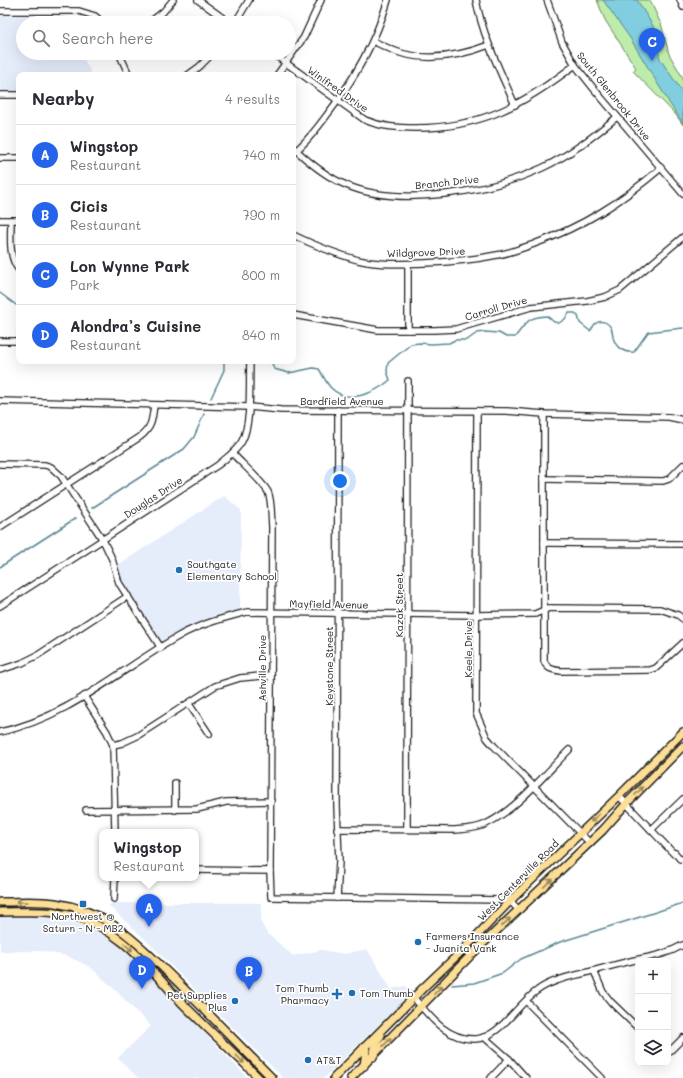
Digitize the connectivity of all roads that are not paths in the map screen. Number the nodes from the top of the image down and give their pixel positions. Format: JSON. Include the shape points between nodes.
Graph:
{"nodes":[{"id":1,"x":173,"y":0,"type":"edge"},
{"id":2,"x":198,"y":0,"type":"edge"},
{"id":3,"x":249,"y":0,"type":"edge"},
{"id":4,"x":321,"y":0,"type":"edge"},
{"id":5,"x":388,"y":0,"type":"edge"},
{"id":6,"x":476,"y":0,"type":"edge"},
{"id":7,"x":546,"y":0,"type":"edge"},
{"id":8,"x":680,"y":0,"type":"edge"},
{"id":9,"x":683,"y":7,"type":"edge"},
{"id":10,"x":0,"y":11,"type":"edge"},
{"id":11,"x":95,"y":16,"type":"edge"},
{"id":12,"x":158,"y":16,"type":"edge"},
{"id":13,"x":220,"y":16,"type":"edge"},
{"id":14,"x":239,"y":16,"type":"edge"},
{"id":15,"x":373,"y":41,"type":"junction"},
{"id":16,"x":489,"y":45,"type":"junction"},
{"id":17,"x":296,"y":49,"type":"edge"},
{"id":18,"x":122,"y":60,"type":"edge"},
{"id":19,"x":206,"y":60,"type":"edge"},
{"id":20,"x":282,"y":60,"type":"edge"},
{"id":21,"x":288,"y":60,"type":"edge"},
{"id":22,"x":286,"y":63,"type":"junction"},
{"id":23,"x":575,"y":65,"type":"junction"},
{"id":24,"x":128,"y":72,"type":"edge"},
{"id":25,"x":192,"y":72,"type":"edge"},
{"id":26,"x":279,"y":72,"type":"edge"},
{"id":27,"x":0,"y":95,"type":"edge"},
{"id":28,"x":16,"y":95,"type":"edge"},
{"id":29,"x":338,"y":101,"type":"junction"},
{"id":30,"x":515,"y":105,"type":"junction"},
{"id":31,"x":617,"y":117,"type":"junction"},
{"id":32,"x":296,"y":151,"type":"edge"},
{"id":33,"x":296,"y":153,"type":"edge"},
{"id":34,"x":0,"y":158,"type":"edge"},
{"id":35,"x":16,"y":158,"type":"edge"},
{"id":36,"x":661,"y":168,"type":"junction"},
{"id":37,"x":683,"y":194,"type":"edge"},
{"id":38,"x":0,"y":220,"type":"edge"},
{"id":39,"x":10,"y":220,"type":"junction"},
{"id":40,"x":16,"y":220,"type":"edge"},
{"id":41,"x":296,"y":236,"type":"edge"},
{"id":42,"x":683,"y":237,"type":"edge"},
{"id":43,"x":408,"y":264,"type":"junction"},
{"id":44,"x":16,"y":266,"type":"edge"},
{"id":45,"x":296,"y":316,"type":"edge"},
{"id":46,"x":408,"y":330,"type":"junction"},
{"id":47,"x":0,"y":341,"type":"edge"},
{"id":48,"x":16,"y":341,"type":"edge"},
{"id":49,"x":250,"y":364,"type":"edge"},
{"id":50,"x":408,"y":381,"type":"dead end"},
{"id":51,"x":0,"y":401,"type":"edge"},
{"id":52,"x":154,"y":405,"type":"junction"},
{"id":53,"x":249,"y":407,"type":"junction"},
{"id":54,"x":338,"y":410,"type":"junction"},
{"id":55,"x":408,"y":410,"type":"junction"},
{"id":56,"x":478,"y":411,"type":"junction"},
{"id":57,"x":544,"y":414,"type":"junction"},
{"id":58,"x":683,"y":420,"type":"edge"},
{"id":59,"x":232,"y":453,"type":"junction"},
{"id":60,"x":0,"y":464,"type":"edge"},
{"id":61,"x":683,"y":465,"type":"edge"},
{"id":62,"x":544,"y":479,"type":"junction"},
{"id":63,"x":67,"y":485,"type":"junction"},
{"id":64,"x":0,"y":527,"type":"edge"},
{"id":65,"x":103,"y":540,"type":"junction"},
{"id":66,"x":544,"y":543,"type":"junction"},
{"id":67,"x":683,"y":544,"type":"edge"},
{"id":68,"x":128,"y":596,"type":"junction"},
{"id":69,"x":0,"y":606,"type":"edge"},
{"id":70,"x":544,"y":610,"type":"junction"},
{"id":71,"x":272,"y":613,"type":"junction"},
{"id":72,"x":338,"y":614,"type":"junction"},
{"id":73,"x":408,"y":614,"type":"junction"},
{"id":74,"x":477,"y":615,"type":"junction"},
{"id":75,"x":683,"y":620,"type":"edge"},
{"id":76,"x":683,"y":643,"type":"edge"},
{"id":77,"x":160,"y":648,"type":"junction"},
{"id":78,"x":0,"y":670,"type":"edge"},
{"id":79,"x":271,"y":675,"type":"junction"},
{"id":80,"x":84,"y":696,"type":"junction"},
{"id":81,"x":189,"y":704,"type":"junction"},
{"id":82,"x":0,"y":732,"type":"edge"},
{"id":83,"x":683,"y":732,"type":"edge"},
{"id":84,"x":209,"y":734,"type":"dead end"},
{"id":85,"x":113,"y":745,"type":"junction"},
{"id":86,"x":683,"y":746,"type":"edge"},
{"id":87,"x":569,"y":750,"type":"dead end"},
{"id":88,"x":175,"y":783,"type":"dead end"},
{"id":89,"x":533,"y":786,"type":"junction"},
{"id":90,"x":619,"y":796,"type":"junction"},
{"id":91,"x":683,"y":799,"type":"edge"},
{"id":92,"x":271,"y":801,"type":"junction"},
{"id":93,"x":627,"y":803,"type":"junction"},
{"id":94,"x":115,"y":809,"type":"junction"},
{"id":95,"x":86,"y":810,"type":"dead end"},
{"id":96,"x":175,"y":810,"type":"junction"},
{"id":97,"x":115,"y":829,"type":"edge"},
{"id":98,"x":337,"y":829,"type":"junction"},
{"id":99,"x":407,"y":829,"type":"junction"},
{"id":100,"x":651,"y":830,"type":"junction"},
{"id":101,"x":580,"y":833,"type":"junction"},
{"id":102,"x":590,"y":843,"type":"junction"},
{"id":103,"x":683,"y":859,"type":"edge"},
{"id":104,"x":199,"y":870,"type":"edge"},
{"id":105,"x":270,"y":871,"type":"junction"},
{"id":106,"x":115,"y":881,"type":"edge"},
{"id":107,"x":337,"y":898,"type":"junction"},
{"id":108,"x":114,"y":899,"type":"dead end"},
{"id":109,"x":510,"y":901,"type":"junction"},
{"id":110,"x":0,"y":902,"type":"edge"},
{"id":111,"x":45,"y":902,"type":"junction"},
{"id":112,"x":519,"y":910,"type":"junction"},
{"id":113,"x":0,"y":912,"type":"edge"},
{"id":114,"x":44,"y":912,"type":"junction"},
{"id":115,"x":683,"y":945,"type":"edge"},
{"id":116,"x":466,"y":947,"type":"junction"},
{"id":117,"x":473,"y":953,"type":"junction"},
{"id":118,"x":594,"y":971,"type":"junction"},
{"id":119,"x":180,"y":984,"type":"junction"},
{"id":120,"x":174,"y":994,"type":"junction"},
{"id":121,"x":414,"y":998,"type":"junction"},
{"id":122,"x":526,"y":1000,"type":"junction"},
{"id":123,"x":422,"y":1007,"type":"junction"},
{"id":124,"x":635,"y":1025,"type":"edge"},
{"id":125,"x":384,"y":1027,"type":"junction"},
{"id":126,"x":484,"y":1037,"type":"junction"},
{"id":127,"x":232,"y":1038,"type":"junction"},
{"id":128,"x":683,"y":1038,"type":"edge"},
{"id":129,"x":225,"y":1044,"type":"junction"},
{"id":130,"x":364,"y":1047,"type":"junction"},
{"id":131,"x":671,"y":1050,"type":"edge"},
{"id":132,"x":373,"y":1057,"type":"junction"},
{"id":133,"x":509,"y":1059,"type":"junction"},
{"id":134,"x":364,"y":1066,"type":"junction"},
{"id":135,"x":259,"y":1078,"type":"edge"},
{"id":136,"x":272,"y":1078,"type":"edge"},
{"id":137,"x":334,"y":1078,"type":"edge"},
{"id":138,"x":351,"y":1078,"type":"edge"},
{"id":139,"x":491,"y":1078,"type":"edge"},
{"id":140,"x":526,"y":1078,"type":"edge"},
{"id":141,"x":602,"y":1078,"type":"edge"}],
"edges":[{"from":1,"to":12,"type":"street"},
{"from":2,"to":13,"type":"street"},
{"from":3,"to":14,"type":"street"},
{"from":4,"to":17,"type":"street"},
{"from":5,"to":15,"type":"street"},
{"from":6,"to":16,"type":"street"},
{"from":7,"to":23,"type":"street","name":"South Glenbrook Drive","via":[[562,42]]},
{"from":8,"to":9,"type":"street"},
{"from":10,"to":11,"type":"street","via":[[79,11]]},
{"from":15,"to":16,"type":"street","via":[[406,54],[430,56],[452,56]]},
{"from":15,"to":29,"type":"street"},
{"from":16,"to":30,"type":"street"},
{"from":18,"to":24,"type":"street"},
{"from":19,"to":25,"type":"street"},
{"from":20,"to":22,"type":"street","name":"Winifred Drive"},
{"from":21,"to":22,"type":"street"},
{"from":22,"to":26,"type":"street"},
{"from":22,"to":29,"type":"street","name":"Winifred Drive"},
{"from":23,"to":30,"type":"street","name":"Winifred Drive"},
{"from":23,"to":31,"type":"street","name":"South Glenbrook Drive"},
{"from":27,"to":28,"type":"street"},
{"from":29,"to":30,"type":"street","name":"Winifred Drive","via":[[365,120],[381,126],[399,128],[438,127],[467,122]]},
{"from":29,"to":32,"type":"street"},
{"from":31,"to":33,"type":"street","name":"Branch Drive","via":[[578,147],[543,167],[506,182],[461,192],[407,196],[362,191],[327,175]]},
{"from":31,"to":36,"type":"street","name":"South Glenbrook Drive"},
{"from":34,"to":35,"type":"street"},
{"from":36,"to":37,"type":"street","name":"South Glenbrook Drive"},
{"from":36,"to":43,"type":"street","name":"Wildgrove Drive","via":[[635,191],[577,226],[554,236],[499,255]]},
{"from":38,"to":39,"type":"street"},
{"from":39,"to":40,"type":"street"},
{"from":39,"to":44,"type":"street","via":[[12,260]]},
{"from":41,"to":43,"type":"street","name":"Wildgrove Drive","via":[[359,260]]},
{"from":42,"to":46,"type":"street","name":"Carroll Drive","via":[[620,290],[605,297],[531,307],[456,329]]},
{"from":43,"to":46,"type":"street"},
{"from":45,"to":46,"type":"street","name":"Carroll Drive","via":[[378,330]]},
{"from":47,"to":48,"type":"street"},
{"from":49,"to":53,"type":"street","name":"Douglas Drive"},
{"from":50,"to":55,"type":"street","name":"Kazak Street"},
{"from":51,"to":52,"type":"street","name":"Bardfield Avenue"},
{"from":52,"to":53,"type":"street","name":"Bardfield Avenue"},
{"from":52,"to":63,"type":"street","via":[[148,430]]},
{"from":53,"to":54,"type":"street","name":"Bardfield Avenue"},
{"from":53,"to":59,"type":"street","name":"Douglas Drive","via":[[243,441]]},
{"from":54,"to":55,"type":"street","name":"Bardfield Avenue"},
{"from":54,"to":72,"type":"street","name":"Keystone Street"},
{"from":55,"to":56,"type":"street","name":"Bardfield Avenue"},
{"from":55,"to":73,"type":"street","name":"Kazak Street"},
{"from":56,"to":57,"type":"street","name":"Bardfield Avenue"},
{"from":56,"to":74,"type":"street","name":"Keele Drive"},
{"from":57,"to":58,"type":"street","name":"Bardfield Avenue","via":[[670,417]]},
{"from":57,"to":62,"type":"street"},
{"from":59,"to":65,"type":"street","name":"Douglas Drive","via":[[218,465]]},
{"from":59,"to":71,"type":"street","name":"Ashville Drive","via":[[268,492],[272,526]]},
{"from":60,"to":63,"type":"street","via":[[45,465],[61,476]]},
{"from":61,"to":62,"type":"street","via":[[670,479],[663,481]]},
{"from":62,"to":66,"type":"street"},
{"from":63,"to":64,"type":"street"},
{"from":63,"to":65,"type":"street"},
{"from":65,"to":68,"type":"street","via":[[120,583]]},
{"from":65,"to":69,"type":"street","name":"Douglas Drive"},
{"from":66,"to":67,"type":"street"},
{"from":66,"to":70,"type":"street"},
{"from":68,"to":77,"type":"street"},
{"from":68,"to":78,"type":"street","via":[[38,655]]},
{"from":70,"to":74,"type":"street","name":"Mayfield Avenue","via":[[535,614]]},
{"from":70,"to":75,"type":"street","name":"Mayfield Avenue","via":[[660,609],[678,615]]},
{"from":70,"to":76,"type":"street","via":[[544,661],[552,670],[650,670],[656,668]]},
{"from":71,"to":72,"type":"street","name":"Mayfield Avenue"},
{"from":71,"to":77,"type":"street","name":"Mayfield Avenue","via":[[248,612],[227,617],[195,628]]},
{"from":71,"to":79,"type":"street","name":"Ashville Drive"},
{"from":72,"to":73,"type":"street","name":"Mayfield Avenue"},
{"from":72,"to":98,"type":"street","name":"Keystone Street"},
{"from":73,"to":74,"type":"street","name":"Mayfield Avenue"},
{"from":73,"to":99,"type":"street","name":"Kazak Street"},
{"from":74,"to":89,"type":"street","name":"Keele Drive","via":[[476,713],[487,738]]},
{"from":77,"to":80,"type":"street","name":"Mayfield Avenue"},
{"from":79,"to":81,"type":"street","via":[[230,680],[215,686]]},
{"from":79,"to":92,"type":"street","name":"Ashville Drive"},
{"from":80,"to":82,"type":"street","name":"Mayfield Avenue","via":[[42,719]]},
{"from":80,"to":85,"type":"street"},
{"from":81,"to":84,"type":"street"},
{"from":81,"to":85,"type":"street","via":[[137,736]]},
{"from":83,"to":90,"type":"main road","name":"West Centerville Road"},
{"from":85,"to":94,"type":"street"},
{"from":93,"to":86,"type":"main road","name":"West Centerville Road","one_way":true},
{"from":87,"to":89,"type":"street"},
{"from":88,"to":96,"type":"street"},
{"from":89,"to":99,"type":"street","via":[[500,816],[484,825],[455,830]]},
{"from":89,"to":101,"type":"street","name":"Keele Drive"},
{"from":90,"to":93,"type":"street"},
{"from":90,"to":101,"type":"main road","name":"West Centerville Road","one_way":true},
{"from":91,"to":100,"type":"street"},
{"from":92,"to":96,"type":"street","via":[[226,802],[197,809]]},
{"from":92,"to":105,"type":"street","name":"Ashville Drive"},
{"from":93,"to":100,"type":"street"},
{"from":93,"to":102,"type":"main road","name":"West Centerville Road"},
{"from":94,"to":95,"type":"street"},
{"from":94,"to":96,"type":"street"},
{"from":94,"to":97,"type":"street"},
{"from":98,"to":99,"type":"street"},
{"from":98,"to":107,"type":"street","name":"Keystone Street"},
{"from":100,"to":103,"type":"street","via":[[674,854]]},
{"from":101,"to":102,"type":"street","name":"Keele Drive"},
{"from":101,"to":109,"type":"main road","name":"West Centerville Road"},
{"from":112,"to":102,"type":"main road","name":"West Centerville Road","one_way":true},
{"from":104,"to":105,"type":"street"},
{"from":105,"to":107,"type":"street","name":"Ashville Drive","via":[[271,897]]},
{"from":106,"to":108,"type":"street"},
{"from":107,"to":109,"type":"street","via":[[456,898]]},
{"from":109,"to":112,"type":"street"},
{"from":109,"to":116,"type":"main road","name":"West Centerville Road"},
{"from":111,"to":110,"type":"main road","one_way":true},
{"from":111,"to":114,"type":"main road"},
{"from":111,"to":119,"type":"main road","via":[[92,913],[122,930]]},
{"from":117,"to":112,"type":"main road","name":"West Centerville Road","one_way":true},
{"from":113,"to":114,"type":"main road"},
{"from":114,"to":120,"type":"main road","one_way":true,"via":[[73,916],[111,933],[136,954]]},
{"from":115,"to":118,"type":"street","via":[[673,951]]},
{"from":116,"to":117,"type":"main road"},
{"from":116,"to":121,"type":"main road","name":"West Centerville Road"},
{"from":123,"to":117,"type":"main road","name":"West Centerville Road","one_way":true},
{"from":118,"to":122,"type":"street","via":[[554,982],[538,989]]},
{"from":118,"to":124,"type":"street","via":[[603,992]]},
{"from":119,"to":120,"type":"main road"},
{"from":119,"to":127,"type":"main road"},
{"from":120,"to":129,"type":"main road"},
{"from":121,"to":123,"type":"street"},
{"from":121,"to":125,"type":"main road","name":"West Centerville Road"},
{"from":122,"to":126,"type":"street","via":[[496,1032]]},
{"from":122,"to":141,"type":"street"},
{"from":123,"to":126,"type":"street","via":[[451,1034],[472,1039]]},
{"from":132,"to":123,"type":"main road","name":"West Centerville Road","one_way":true},
{"from":125,"to":130,"type":"main road","name":"West Centerville Road"},
{"from":125,"to":132,"type":"main road","via":[[374,1046]]},
{"from":126,"to":133,"type":"street"},
{"from":127,"to":129,"type":"main road"},
{"from":127,"to":136,"type":"main road"},
{"from":128,"to":131,"type":"street"},
{"from":129,"to":135,"type":"main road","one_way":true},
{"from":130,"to":134,"type":"main road"},
{"from":130,"to":137,"type":"main road","name":"West Centerville Road"},
{"from":132,"to":134,"type":"main road","name":"West Centerville Road"},
{"from":133,"to":139,"type":"street"},
{"from":133,"to":140,"type":"street"},
{"from":134,"to":138,"type":"main road","name":"West Centerville Road"}]}
